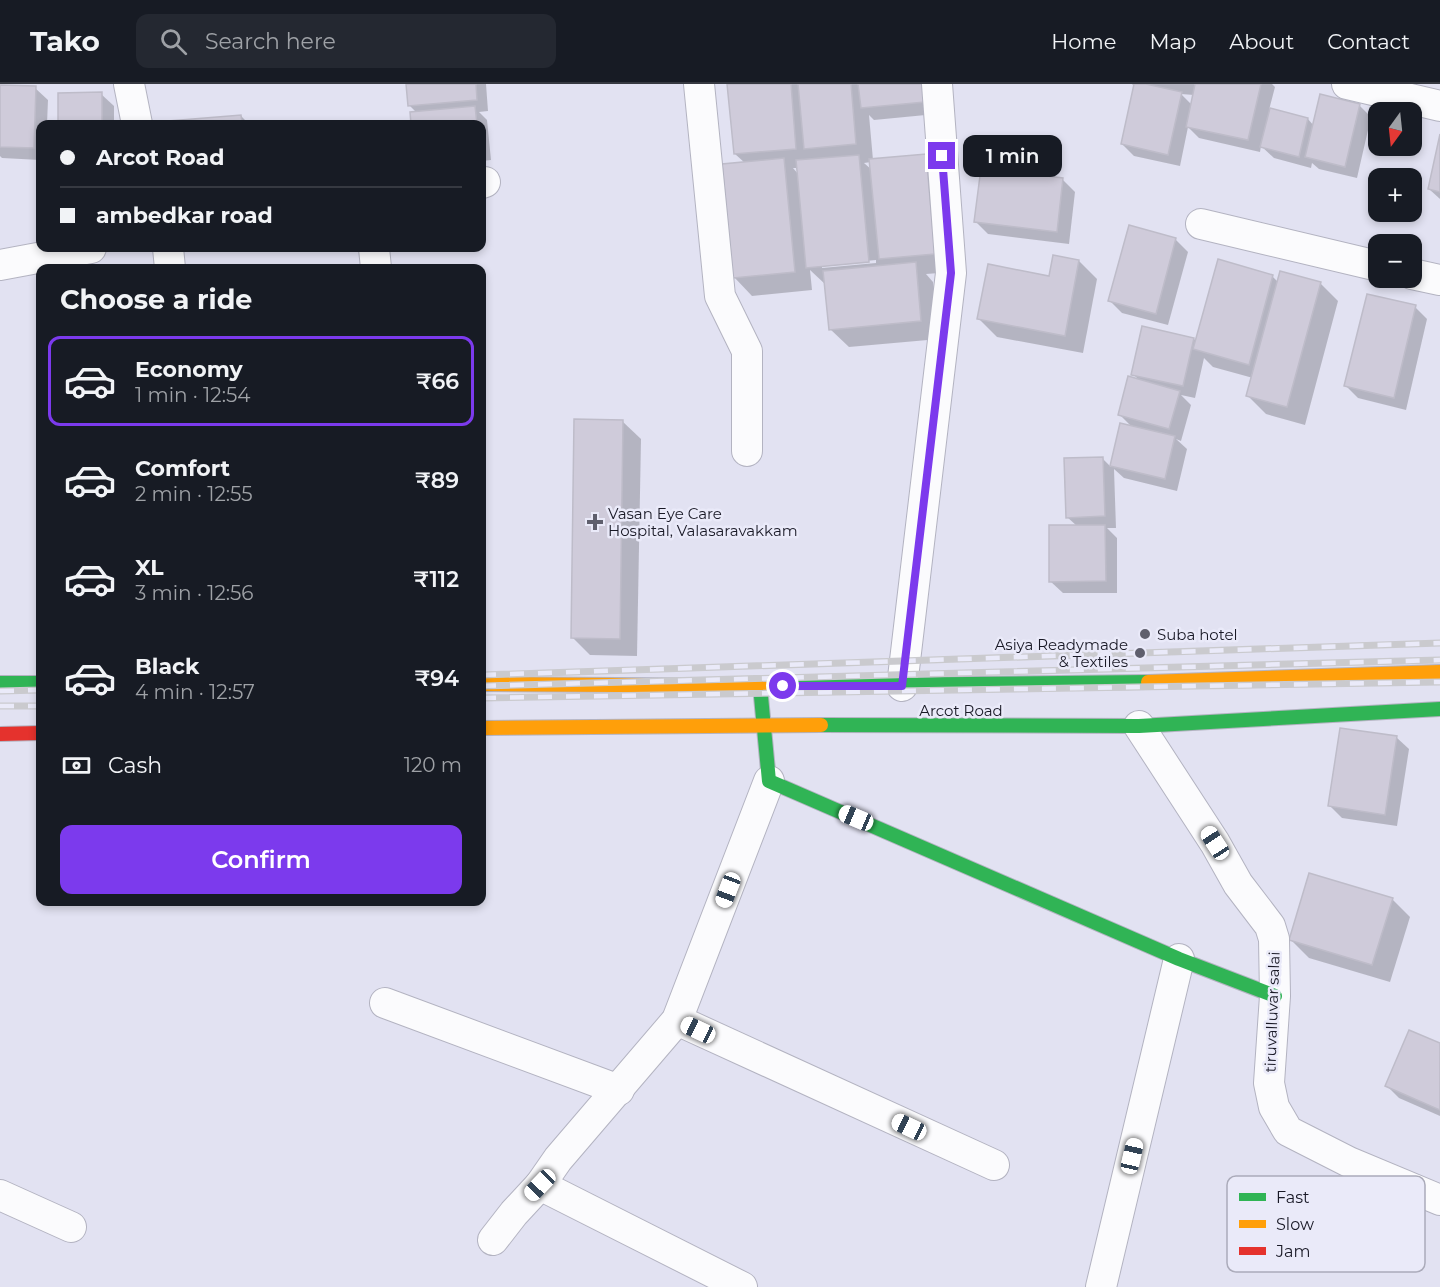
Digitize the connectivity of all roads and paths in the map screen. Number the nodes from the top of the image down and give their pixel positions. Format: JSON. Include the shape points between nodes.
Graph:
{"nodes":[{"id":1,"x":129,"y":84,"type":"edge"},
{"id":2,"x":699,"y":84,"type":"edge"},
{"id":3,"x":937,"y":84,"type":"edge"},
{"id":4,"x":1347,"y":84,"type":"edge"},
{"id":5,"x":1440,"y":106,"type":"edge"},
{"id":6,"x":136,"y":120,"type":"edge"},
{"id":7,"x":1201,"y":224,"type":"dead end"},
{"id":8,"x":70,"y":252,"type":"edge"},
{"id":9,"x":1368,"y":264,"type":"edge"},
{"id":10,"x":0,"y":265,"type":"edge"},
{"id":11,"x":1422,"y":276,"type":"edge"},
{"id":12,"x":1440,"y":280,"type":"edge"},
{"id":13,"x":747,"y":451,"type":"dead end"},
{"id":14,"x":1440,"y":672,"type":"edge"},
{"id":15,"x":0,"y":683,"type":"edge"},
{"id":16,"x":36,"y":683,"type":"edge"},
{"id":17,"x":486,"y":684,"type":"edge"},
{"id":18,"x":760,"y":686,"type":"junction"},
{"id":19,"x":902,"y":686,"type":"junction"},
{"id":20,"x":1440,"y":709,"type":"edge"},
{"id":21,"x":765,"y":725,"type":"junction"},
{"id":22,"x":1139,"y":726,"type":"junction"},
{"id":23,"x":486,"y":728,"type":"edge"},
{"id":24,"x":36,"y":733,"type":"edge"},
{"id":25,"x":0,"y":734,"type":"edge"},
{"id":26,"x":770,"y":781,"type":"junction"},
{"id":27,"x":1179,"y":959,"type":"junction"},
{"id":28,"x":1275,"y":996,"type":"junction"},
{"id":29,"x":385,"y":1003,"type":"dead end"},
{"id":30,"x":677,"y":1020,"type":"junction"},
{"id":31,"x":619,"y":1090,"type":"junction"},
{"id":32,"x":994,"y":1166,"type":"dead end"},
{"id":33,"x":1383,"y":1176,"type":"edge"},
{"id":34,"x":540,"y":1185,"type":"junction"},
{"id":35,"x":1425,"y":1194,"type":"edge"},
{"id":36,"x":0,"y":1195,"type":"edge"},
{"id":37,"x":1440,"y":1200,"type":"edge"},
{"id":38,"x":71,"y":1227,"type":"dead end"},
{"id":39,"x":493,"y":1240,"type":"dead end"},
{"id":40,"x":742,"y":1287,"type":"edge"},
{"id":41,"x":1101,"y":1287,"type":"edge"}],
"edges":[{"from":1,"to":6,"type":"street"},
{"from":2,"to":13,"type":"street","via":[[720,296],[747,351]]},
{"from":3,"to":19,"type":"street","via":[[951,273]]},
{"from":4,"to":5,"type":"street"},
{"from":7,"to":9,"type":"street"},
{"from":8,"to":10,"type":"street"},
{"from":11,"to":12,"type":"street"},
{"from":14,"to":19,"type":"main road","name":"Arcot Road"},
{"from":15,"to":16,"type":"main road"},
{"from":17,"to":18,"type":"main road","name":"Arcot Road"},
{"from":18,"to":19,"type":"main road","name":"Arcot Road"},
{"from":18,"to":21,"type":"main road"},
{"from":20,"to":22,"type":"main road","name":"Arcot Road"},
{"from":21,"to":22,"type":"main road","name":"Arcot Road"},
{"from":21,"to":23,"type":"main road","name":"Arcot Road"},
{"from":21,"to":26,"type":"main road"},
{"from":22,"to":28,"type":"street","name":"tiruvalluvar salai","via":[[1238,884],[1270,927],[1274,939]]},
{"from":24,"to":25,"type":"main road"},
{"from":26,"to":27,"type":"main road"},
{"from":26,"to":30,"type":"street"},
{"from":27,"to":28,"type":"main road"},
{"from":27,"to":41,"type":"street"},
{"from":28,"to":33,"type":"street","name":"tiruvalluvar salai","via":[[1269,1083],[1274,1107],[1288,1131]]},
{"from":29,"to":31,"type":"street"},
{"from":30,"to":31,"type":"street"},
{"from":30,"to":32,"type":"street"},
{"from":31,"to":34,"type":"street"},
{"from":34,"to":39,"type":"street"},
{"from":34,"to":40,"type":"street"},
{"from":35,"to":37,"type":"street","name":"tiruvalluvar salai"},
{"from":36,"to":38,"type":"street"}]}
